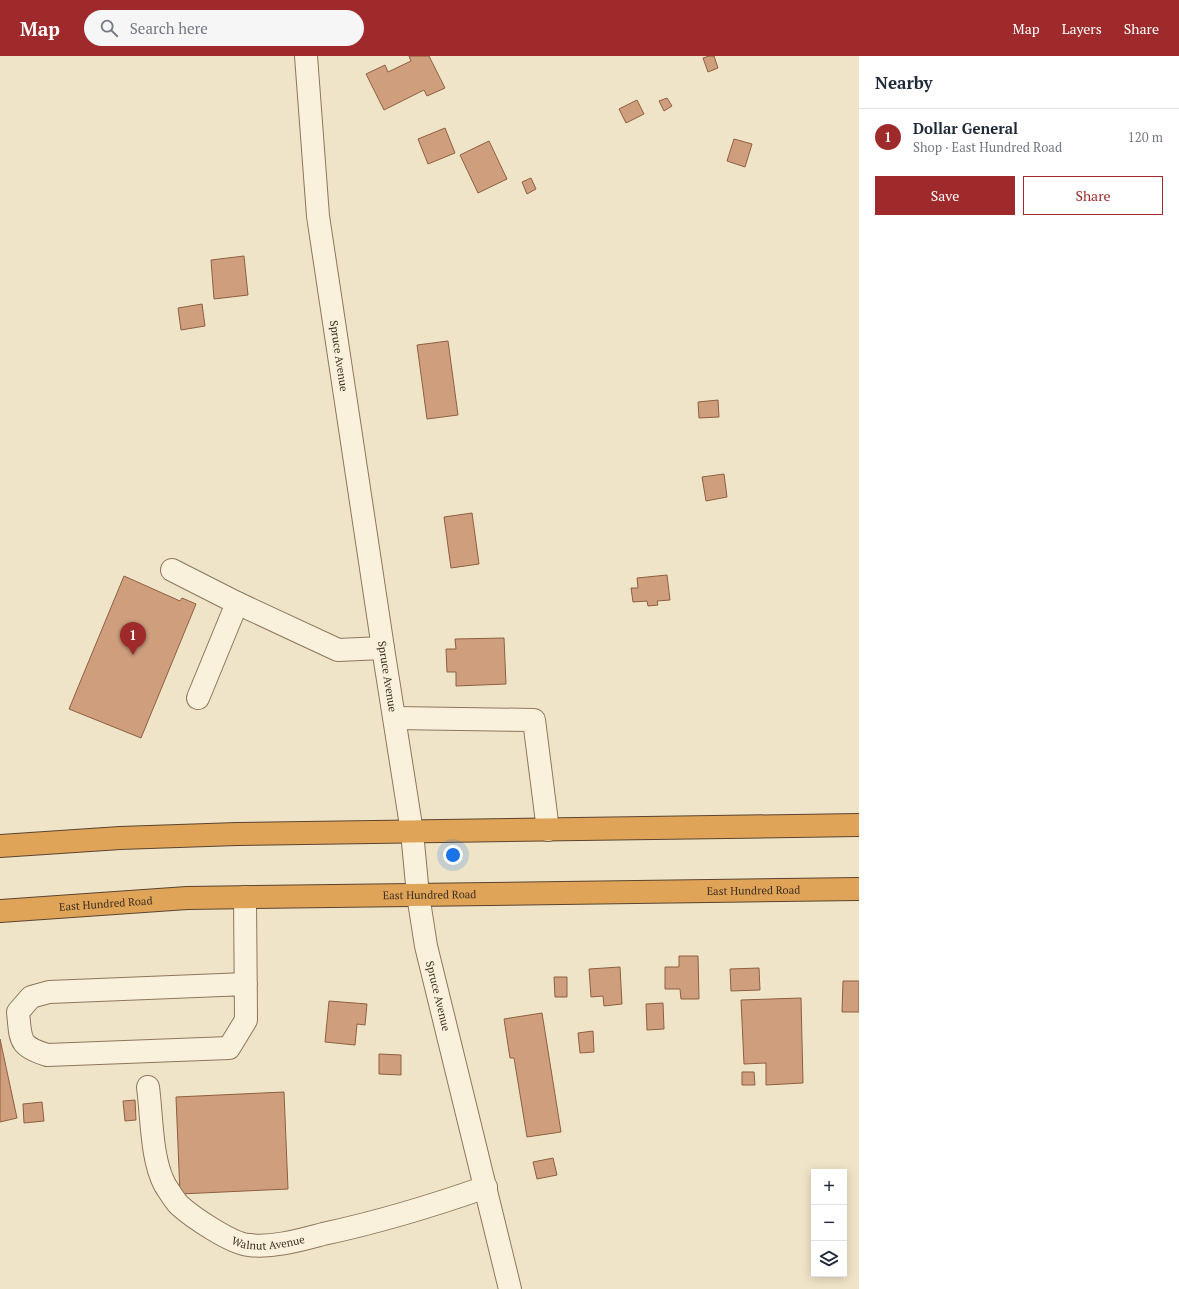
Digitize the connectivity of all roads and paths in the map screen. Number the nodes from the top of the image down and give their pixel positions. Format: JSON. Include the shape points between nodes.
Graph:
{"nodes":[{"id":1,"x":306,"y":56,"type":"edge"},
{"id":2,"x":172,"y":570,"type":"dead end"},
{"id":3,"x":236,"y":603,"type":"junction"},
{"id":4,"x":383,"y":648,"type":"junction"},
{"id":5,"x":198,"y":698,"type":"dead end"},
{"id":6,"x":395,"y":718,"type":"junction"},
{"id":7,"x":859,"y":825,"type":"edge"},
{"id":8,"x":548,"y":830,"type":"junction"},
{"id":9,"x":412,"y":832,"type":"junction"},
{"id":10,"x":0,"y":846,"type":"edge"},
{"id":11,"x":859,"y":889,"type":"edge"},
{"id":12,"x":418,"y":895,"type":"junction"},
{"id":13,"x":245,"y":898,"type":"junction"},
{"id":14,"x":0,"y":911,"type":"edge"},
{"id":15,"x":246,"y":984,"type":"junction"},
{"id":16,"x":148,"y":1087,"type":"dead end"},
{"id":17,"x":486,"y":1187,"type":"junction"},
{"id":18,"x":510,"y":1289,"type":"edge"}],
"edges":[{"from":1,"to":4,"type":"street","name":"Spruce Avenue","via":[[318,216]]},
{"from":2,"to":3,"type":"street"},
{"from":3,"to":4,"type":"street","via":[[338,650]]},
{"from":3,"to":5,"type":"street"},
{"from":4,"to":6,"type":"street","name":"Spruce Avenue"},
{"from":6,"to":8,"type":"street","via":[[534,720]]},
{"from":6,"to":9,"type":"street","name":"Spruce Avenue"},
{"from":7,"to":8,"type":"highway"},
{"from":8,"to":9,"type":"highway"},
{"from":9,"to":10,"type":"highway","via":[[120,838]]},
{"from":9,"to":12,"type":"street","name":"Spruce Avenue"},
{"from":11,"to":12,"type":"highway","name":"East Hundred Road"},
{"from":12,"to":13,"type":"highway","name":"East Hundred Road"},
{"from":12,"to":17,"type":"street","name":"Spruce Avenue","via":[[426,946]]},
{"from":13,"to":14,"type":"highway","name":"East Hundred Road","via":[[187,898]]},
{"from":13,"to":15,"type":"street"},
{"from":15,"to":15,"type":"street","via":[[246,1020],[228,1048],[47,1055],[30,1050],[20,1039],[18,1012],[31,997],[49,992]]},
{"from":16,"to":17,"type":"street","name":"Walnut Avenue","via":[[156,1159],[164,1184],[178,1204],[194,1216],[231,1240],[247,1245],[259,1246],[300,1240],[366,1225]]},
{"from":17,"to":18,"type":"street","name":"Spruce Avenue"}]}
